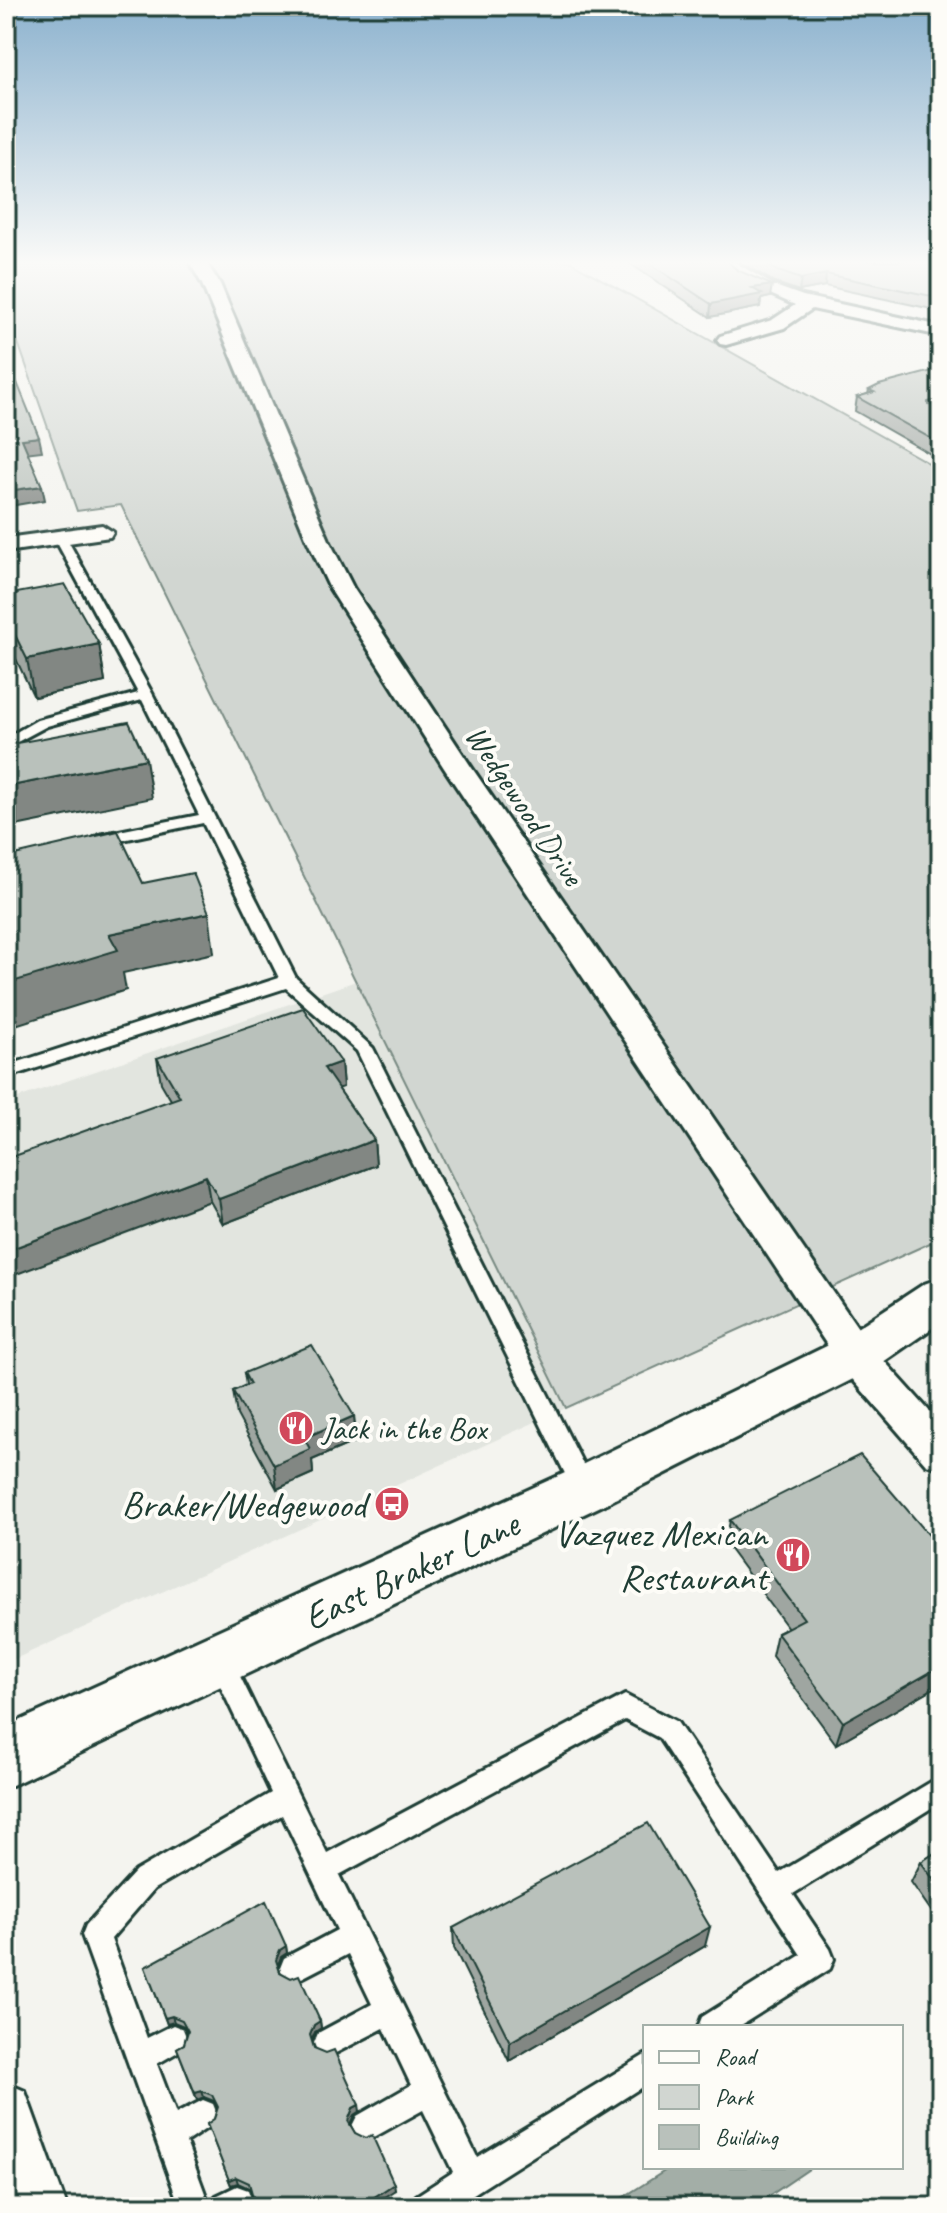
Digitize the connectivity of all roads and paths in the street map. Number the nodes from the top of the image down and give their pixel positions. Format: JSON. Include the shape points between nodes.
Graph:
{"nodes":[{"id":1,"x":245,"y":364,"type":"edge"},
{"id":2,"x":102,"y":532,"type":"dead end"},
{"id":3,"x":61,"y":539,"type":"junction"},
{"id":4,"x":6,"y":545,"type":"edge"},
{"id":5,"x":146,"y":695,"type":"junction"},
{"id":6,"x":6,"y":744,"type":"edge"},
{"id":7,"x":206,"y":818,"type":"junction"},
{"id":8,"x":83,"y":843,"type":"edge"},
{"id":9,"x":289,"y":981,"type":"junction"},
{"id":10,"x":6,"y":1072,"type":"edge"},
{"id":11,"x":941,"y":1297,"type":"edge"},
{"id":12,"x":941,"y":1336,"type":"edge"},
{"id":13,"x":855,"y":1355,"type":"junction"},
{"id":14,"x":941,"y":1452,"type":"edge"},
{"id":15,"x":584,"y":1489,"type":"junction"},
{"id":16,"x":220,"y":1660,"type":"junction"},
{"id":17,"x":6,"y":1758,"type":"edge"},
{"id":18,"x":941,"y":1788,"type":"edge"},
{"id":19,"x":287,"y":1798,"type":"junction"},
{"id":20,"x":322,"y":1870,"type":"junction"},
{"id":21,"x":775,"y":1890,"type":"junction"},
{"id":22,"x":354,"y":1936,"type":"junction"},
{"id":23,"x":294,"y":1968,"type":"dead end"},
{"id":24,"x":389,"y":2010,"type":"junction"},
{"id":25,"x":715,"y":2025,"type":"edge"},
{"id":26,"x":173,"y":2039,"type":"dead end"},
{"id":27,"x":328,"y":2043,"type":"dead end"},
{"id":28,"x":141,"y":2057,"type":"junction"},
{"id":29,"x":643,"y":2070,"type":"edge"},
{"id":30,"x":429,"y":2091,"type":"junction"},
{"id":31,"x":6,"y":2110,"type":"edge"},
{"id":32,"x":203,"y":2114,"type":"dead end"},
{"id":33,"x":367,"y":2126,"type":"dead end"},
{"id":34,"x":168,"y":2136,"type":"junction"},
{"id":35,"x":471,"y":2177,"type":"junction"},
{"id":36,"x":39,"y":2207,"type":"edge"},
{"id":37,"x":195,"y":2207,"type":"edge"},
{"id":38,"x":427,"y":2207,"type":"edge"}],
"edges":[{"from":1,"to":13,"type":"street","name":"Wedgewood Drive","via":[[342,589]]},
{"from":2,"to":3,"type":"street"},
{"from":3,"to":4,"type":"street"},
{"from":3,"to":5,"type":"lane"},
{"from":5,"to":6,"type":"lane","via":[[42,723]]},
{"from":5,"to":7,"type":"lane"},
{"from":7,"to":8,"type":"lane"},
{"from":7,"to":9,"type":"lane"},
{"from":9,"to":10,"type":"lane"},
{"from":9,"to":15,"type":"lane","via":[[364,1048]]},
{"from":11,"to":13,"type":"main road","name":"East Braker Lane"},
{"from":12,"to":13,"type":"main road","name":"East Braker Lane"},
{"from":13,"to":14,"type":"street","name":"Wedgewood Drive"},
{"from":13,"to":15,"type":"main road","name":"East Braker Lane"},
{"from":15,"to":16,"type":"main road","name":"East Braker Lane"},
{"from":16,"to":17,"type":"main road","name":"East Braker Lane"},
{"from":16,"to":19,"type":"lane"},
{"from":18,"to":21,"type":"lane"},
{"from":19,"to":20,"type":"lane"},
{"from":19,"to":28,"type":"lane","via":[[145,1880],[96,1935]]},
{"from":20,"to":21,"type":"lane","via":[[625,1707],[668,1730]]},
{"from":20,"to":22,"type":"lane"},
{"from":21,"to":25,"type":"lane","via":[[820,1959]]},
{"from":22,"to":23,"type":"lane"},
{"from":22,"to":24,"type":"lane"},
{"from":24,"to":27,"type":"lane"},
{"from":24,"to":30,"type":"lane"},
{"from":26,"to":28,"type":"lane"},
{"from":28,"to":34,"type":"lane"},
{"from":29,"to":35,"type":"lane"},
{"from":30,"to":33,"type":"lane"},
{"from":30,"to":35,"type":"lane"},
{"from":31,"to":36,"type":"street"},
{"from":32,"to":34,"type":"lane"},
{"from":34,"to":37,"type":"lane"},
{"from":35,"to":38,"type":"lane"}]}
